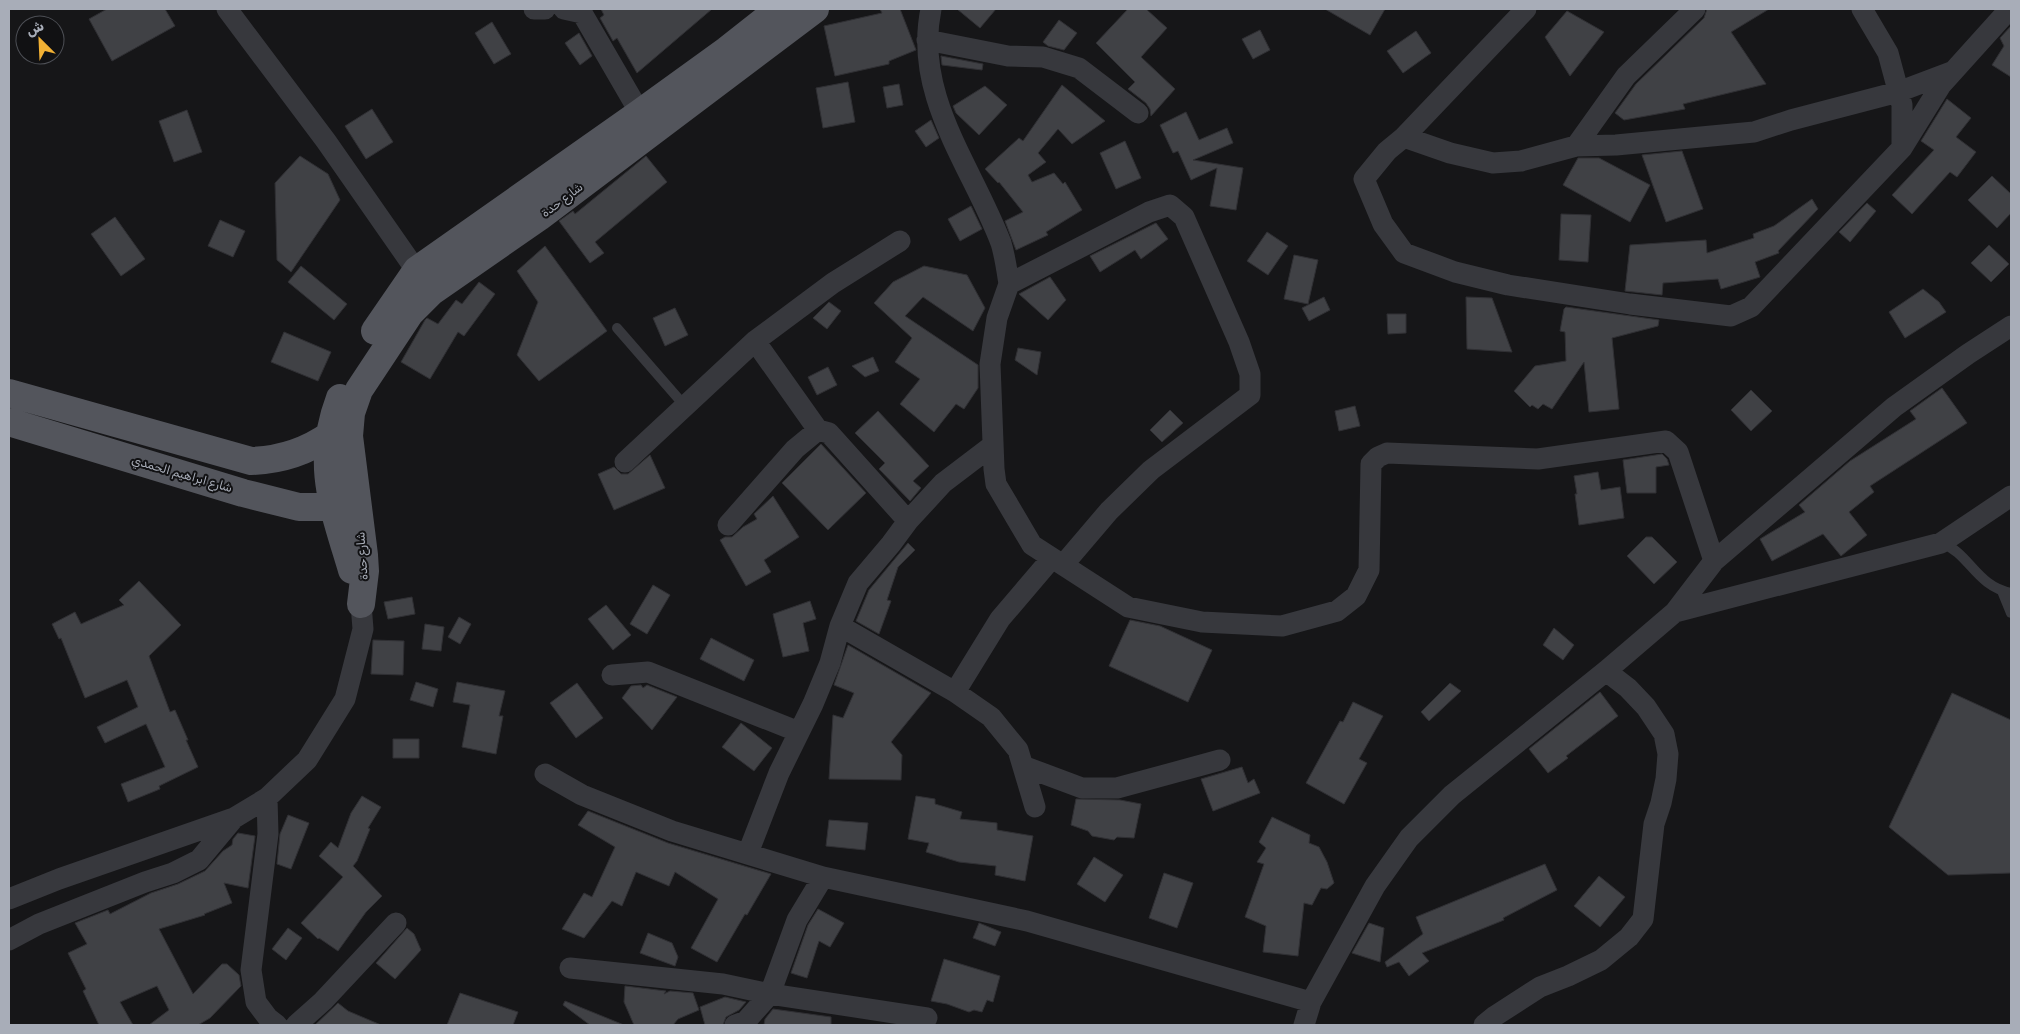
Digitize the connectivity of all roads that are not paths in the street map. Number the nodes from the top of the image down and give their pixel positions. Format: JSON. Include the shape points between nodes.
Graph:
{"nodes":[{"id":1,"x":226,"y":9,"type":"edge"},
{"id":2,"x":534,"y":9,"type":"edge"},
{"id":3,"x":544,"y":9,"type":"edge"},
{"id":4,"x":815,"y":9,"type":"edge"},
{"id":5,"x":931,"y":9,"type":"edge"},
{"id":6,"x":1526,"y":9,"type":"edge"},
{"id":7,"x":1695,"y":9,"type":"edge"},
{"id":8,"x":1862,"y":9,"type":"edge"},
{"id":9,"x":576,"y":10,"type":"edge"},
{"id":10,"x":2011,"y":10,"type":"edge"},
{"id":11,"x":775,"y":16,"type":"edge"},
{"id":12,"x":927,"y":40,"type":"junction"},
{"id":13,"x":1951,"y":72,"type":"junction"},
{"id":14,"x":1898,"y":92,"type":"junction"},
{"id":15,"x":640,"y":113,"type":"junction"},
{"id":16,"x":1138,"y":113,"type":"dead end"},
{"id":17,"x":1404,"y":138,"type":"junction"},
{"id":18,"x":1576,"y":146,"type":"junction"},
{"id":19,"x":1902,"y":148,"type":"junction"},
{"id":20,"x":900,"y":241,"type":"dead end"},
{"id":21,"x":424,"y":281,"type":"junction"},
{"id":22,"x":1009,"y":284,"type":"junction"},
{"id":23,"x":2011,"y":326,"type":"edge"},
{"id":24,"x":617,"y":328,"type":"dead end"},
{"id":25,"x":755,"y":341,"type":"junction"},
{"id":26,"x":9,"y":393,"type":"edge"},
{"id":27,"x":43,"y":401,"type":"junction"},
{"id":28,"x":684,"y":405,"type":"junction"},
{"id":29,"x":9,"y":422,"type":"edge"},
{"id":30,"x":818,"y":430,"type":"junction"},
{"id":31,"x":35,"y":431,"type":"junction"},
{"id":32,"x":330,"y":435,"type":"junction"},
{"id":33,"x":993,"y":445,"type":"junction"},
{"id":34,"x":625,"y":462,"type":"dead end"},
{"id":35,"x":2011,"y":496,"type":"edge"},
{"id":36,"x":345,"y":507,"type":"junction"},
{"id":37,"x":299,"y":508,"type":"junction"},
{"id":38,"x":908,"y":521,"type":"junction"},
{"id":39,"x":728,"y":525,"type":"dead end"},
{"id":40,"x":1941,"y":542,"type":"junction"},
{"id":41,"x":1057,"y":561,"type":"junction"},
{"id":42,"x":1714,"y":561,"type":"junction"},
{"id":43,"x":350,"y":563,"type":"junction"},
{"id":44,"x":2007,"y":592,"type":"edge"},
{"id":45,"x":361,"y":604,"type":"junction"},
{"id":46,"x":1675,"y":612,"type":"junction"},
{"id":47,"x":2011,"y":613,"type":"edge"},
{"id":48,"x":840,"y":626,"type":"junction"},
{"id":49,"x":1606,"y":671,"type":"junction"},
{"id":50,"x":612,"y":675,"type":"dead end"},
{"id":51,"x":955,"y":692,"type":"junction"},
{"id":52,"x":799,"y":732,"type":"junction"},
{"id":53,"x":1220,"y":760,"type":"dead end"},
{"id":54,"x":1023,"y":766,"type":"junction"},
{"id":55,"x":545,"y":774,"type":"dead end"},
{"id":56,"x":267,"y":798,"type":"junction"},
{"id":57,"x":1035,"y":807,"type":"dead end"},
{"id":58,"x":234,"y":818,"type":"junction"},
{"id":59,"x":748,"y":853,"type":"junction"},
{"id":60,"x":823,"y":877,"type":"junction"},
{"id":61,"x":9,"y":899,"type":"edge"},
{"id":62,"x":396,"y":923,"type":"dead end"},
{"id":63,"x":9,"y":940,"type":"edge"},
{"id":64,"x":570,"y":968,"type":"dead end"},
{"id":65,"x":770,"y":994,"type":"junction"},
{"id":66,"x":1310,"y":1002,"type":"junction"},
{"id":67,"x":927,"y":1018,"type":"dead end"},
{"id":68,"x":277,"y":1025,"type":"edge"},
{"id":69,"x":296,"y":1025,"type":"edge"},
{"id":70,"x":735,"y":1025,"type":"edge"},
{"id":71,"x":1304,"y":1025,"type":"edge"},
{"id":72,"x":1484,"y":1025,"type":"edge"}],
"edges":[{"from":1,"to":21,"type":"street","via":[[326,140]]},
{"from":2,"to":3,"type":"street"},
{"from":4,"to":11,"type":"main road","name":"شارع حدة"},
{"from":5,"to":12,"type":"street"},
{"from":6,"to":17,"type":"street"},
{"from":7,"to":18,"type":"street","via":[[1626,76]]},
{"from":8,"to":14,"type":"street","via":[[1888,53]]},
{"from":9,"to":15,"type":"street"},
{"from":10,"to":13,"type":"street"},
{"from":11,"to":15,"type":"main road","name":"شارع حدة"},
{"from":11,"to":21,"type":"main road","name":"شارع حدة","via":[[539,217]]},
{"from":12,"to":16,"type":"street","via":[[1008,56],[1043,57],[1079,68]]},
{"from":12,"to":22,"type":"street","via":[[930,77],[942,115],[1002,244]]},
{"from":13,"to":14,"type":"street"},
{"from":13,"to":19,"type":"street"},
{"from":14,"to":18,"type":"street","via":[[1754,132],[1616,146]]},
{"from":14,"to":19,"type":"street","via":[[1902,105]]},
{"from":15,"to":21,"type":"main road","name":"شارع حدة"},
{"from":17,"to":18,"type":"street","via":[[1492,163],[1521,161]]},
{"from":17,"to":19,"type":"street","via":[[1387,151],[1364,179],[1383,224],[1404,253],[1455,272],[1508,286],[1730,316],[1751,307]]},
{"from":20,"to":25,"type":"street","via":[[833,283]]},
{"from":21,"to":32,"type":"main road","name":"شارع حدة","via":[[393,303],[359,357],[338,401]]},
{"from":21,"to":36,"type":"main road","name":"شارع حدة","via":[[410,313],[354,401],[349,424]]},
{"from":22,"to":33,"type":"street","via":[[997,318],[990,364]]},
{"from":22,"to":41,"type":"street","via":[[1149,212],[1170,205],[1184,216],[1250,374],[1250,395],[1150,470]]},
{"from":23,"to":42,"type":"street","via":[[1894,407]]},
{"from":24,"to":28,"type":"lane"},
{"from":25,"to":28,"type":"street"},
{"from":25,"to":30,"type":"street"},
{"from":26,"to":27,"type":"main road"},
{"from":27,"to":31,"type":"main road"},
{"from":27,"to":32,"type":"main road","via":[[251,461],[296,454]]},
{"from":28,"to":34,"type":"street"},
{"from":29,"to":31,"type":"main road","name":"شارع ابراهيم الحمدي"},
{"from":30,"to":38,"type":"street","via":[[829,433]]},
{"from":30,"to":39,"type":"street","via":[[795,449]]},
{"from":31,"to":37,"type":"main road","name":"شارع ابراهيم الحمدي"},
{"from":32,"to":36,"type":"main road","name":"شارع حدة","via":[[329,492]]},
{"from":33,"to":38,"type":"street","via":[[943,483]]},
{"from":33,"to":41,"type":"street","via":[[996,484],[1032,545]]},
{"from":35,"to":40,"type":"street"},
{"from":36,"to":37,"type":"main road","name":"شارع ابراهيم الحمدي"},
{"from":36,"to":43,"type":"main road","name":"شارع حدة"},
{"from":36,"to":45,"type":"main road","name":"شارع حدة","via":[[365,571]]},
{"from":37,"to":43,"type":"main road","via":[[321,522]]},
{"from":38,"to":48,"type":"street","via":[[858,583]]},
{"from":40,"to":44,"type":"lane","via":[[1955,548],[1979,577]]},
{"from":40,"to":46,"type":"street"},
{"from":41,"to":42,"type":"street","via":[[1128,607],[1202,622],[1282,626],[1337,611],[1356,596],[1369,570],[1371,464],[1378,457],[1388,453],[1538,459],[1666,441],[1678,452]]},
{"from":41,"to":51,"type":"street","via":[[1000,619]]},
{"from":42,"to":46,"type":"street"},
{"from":43,"to":45,"type":"main road","name":"شارع حدة"},
{"from":44,"to":47,"type":"lane"},
{"from":45,"to":56,"type":"street","via":[[363,629],[345,699],[307,760]]},
{"from":46,"to":49,"type":"street"},
{"from":48,"to":51,"type":"street"},
{"from":48,"to":52,"type":"street","via":[[830,664]]},
{"from":49,"to":66,"type":"street","via":[[1452,795],[1409,838],[1375,886]]},
{"from":49,"to":72,"type":"street","via":[[1646,707],[1664,734],[1668,754],[1666,779],[1654,824],[1643,919],[1629,938],[1601,960],[1540,987]]},
{"from":50,"to":52,"type":"street","via":[[648,672]]},
{"from":51,"to":54,"type":"street","via":[[991,717],[1018,750]]},
{"from":52,"to":59,"type":"street","via":[[779,773]]},
{"from":53,"to":54,"type":"street","via":[[1117,788],[1082,788]]},
{"from":54,"to":57,"type":"street"},
{"from":55,"to":59,"type":"street","via":[[617,810],[672,831]]},
{"from":56,"to":58,"type":"street"},
{"from":56,"to":68,"type":"street","via":[[268,834],[251,970],[256,1002]]},
{"from":58,"to":61,"type":"street"},
{"from":58,"to":63,"type":"street","via":[[199,860],[39,924]]},
{"from":59,"to":60,"type":"street"},
{"from":60,"to":65,"type":"street","via":[[797,920]]},
{"from":60,"to":66,"type":"street","via":[[1027,921]]},
{"from":62,"to":69,"type":"street"},
{"from":64,"to":65,"type":"street","via":[[723,984]]},
{"from":65,"to":67,"type":"street"},
{"from":65,"to":70,"type":"street","via":[[746,1021]]},
{"from":66,"to":71,"type":"street"}]}
